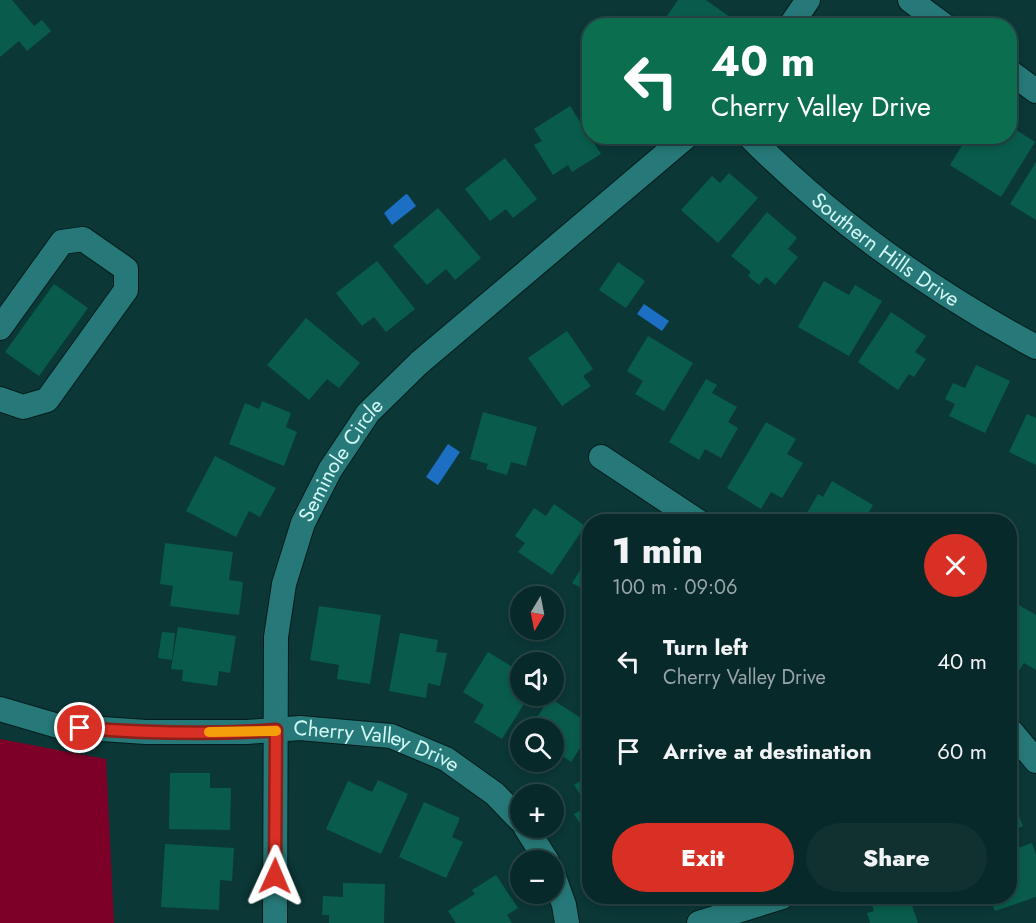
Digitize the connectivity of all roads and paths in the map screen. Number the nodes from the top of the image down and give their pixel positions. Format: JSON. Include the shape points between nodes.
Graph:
{"nodes":[{"id":1,"x":808,"y":0,"type":"edge"},
{"id":2,"x":910,"y":0,"type":"edge"},
{"id":3,"x":795,"y":18,"type":"edge"},
{"id":4,"x":934,"y":18,"type":"edge"},
{"id":5,"x":1017,"y":77,"type":"edge"},
{"id":6,"x":1036,"y":91,"type":"edge"},
{"id":7,"x":678,"y":144,"type":"edge"},
{"id":8,"x":757,"y":144,"type":"edge"},
{"id":9,"x":0,"y":327,"type":"edge"},
{"id":10,"x":1036,"y":348,"type":"edge"},
{"id":11,"x":0,"y":399,"type":"edge"},
{"id":12,"x":601,"y":457,"type":"dead end"},
{"id":13,"x":687,"y":514,"type":"edge"},
{"id":14,"x":0,"y":709,"type":"edge"},
{"id":15,"x":276,"y":730,"type":"junction"},
{"id":16,"x":1017,"y":738,"type":"edge"},
{"id":17,"x":1036,"y":761,"type":"edge"},
{"id":18,"x":510,"y":810,"type":"edge"},
{"id":19,"x":564,"y":904,"type":"edge"},
{"id":20,"x":760,"y":904,"type":"edge"},
{"id":21,"x":275,"y":923,"type":"edge"},
{"id":22,"x":567,"y":923,"type":"edge"},
{"id":23,"x":699,"y":923,"type":"edge"}],
"edges":[{"from":1,"to":3,"type":"street"},
{"from":2,"to":4,"type":"street"},
{"from":5,"to":6,"type":"street"},
{"from":7,"to":15,"type":"street","name":"Seminole Circle","via":[[419,363],[368,413],[330,470],[303,523],[284,584],[276,637]]},
{"from":8,"to":10,"type":"street","name":"Southern Hills Drive","via":[[828,211],[898,264]]},
{"from":9,"to":11,"type":"street","via":[[62,242],[83,239],[126,269],[126,290],[47,400],[23,407]]},
{"from":12,"to":13,"type":"street"},
{"from":14,"to":15,"type":"street","name":"Cherry Valley Drive","via":[[69,727],[146,732]]},
{"from":15,"to":18,"type":"street","name":"Cherry Valley Drive","via":[[300,728],[390,736],[446,759]]},
{"from":15,"to":21,"type":"street","name":"Seminole Circle"},
{"from":16,"to":17,"type":"street"},
{"from":19,"to":22,"type":"street"},
{"from":20,"to":23,"type":"street"}]}
